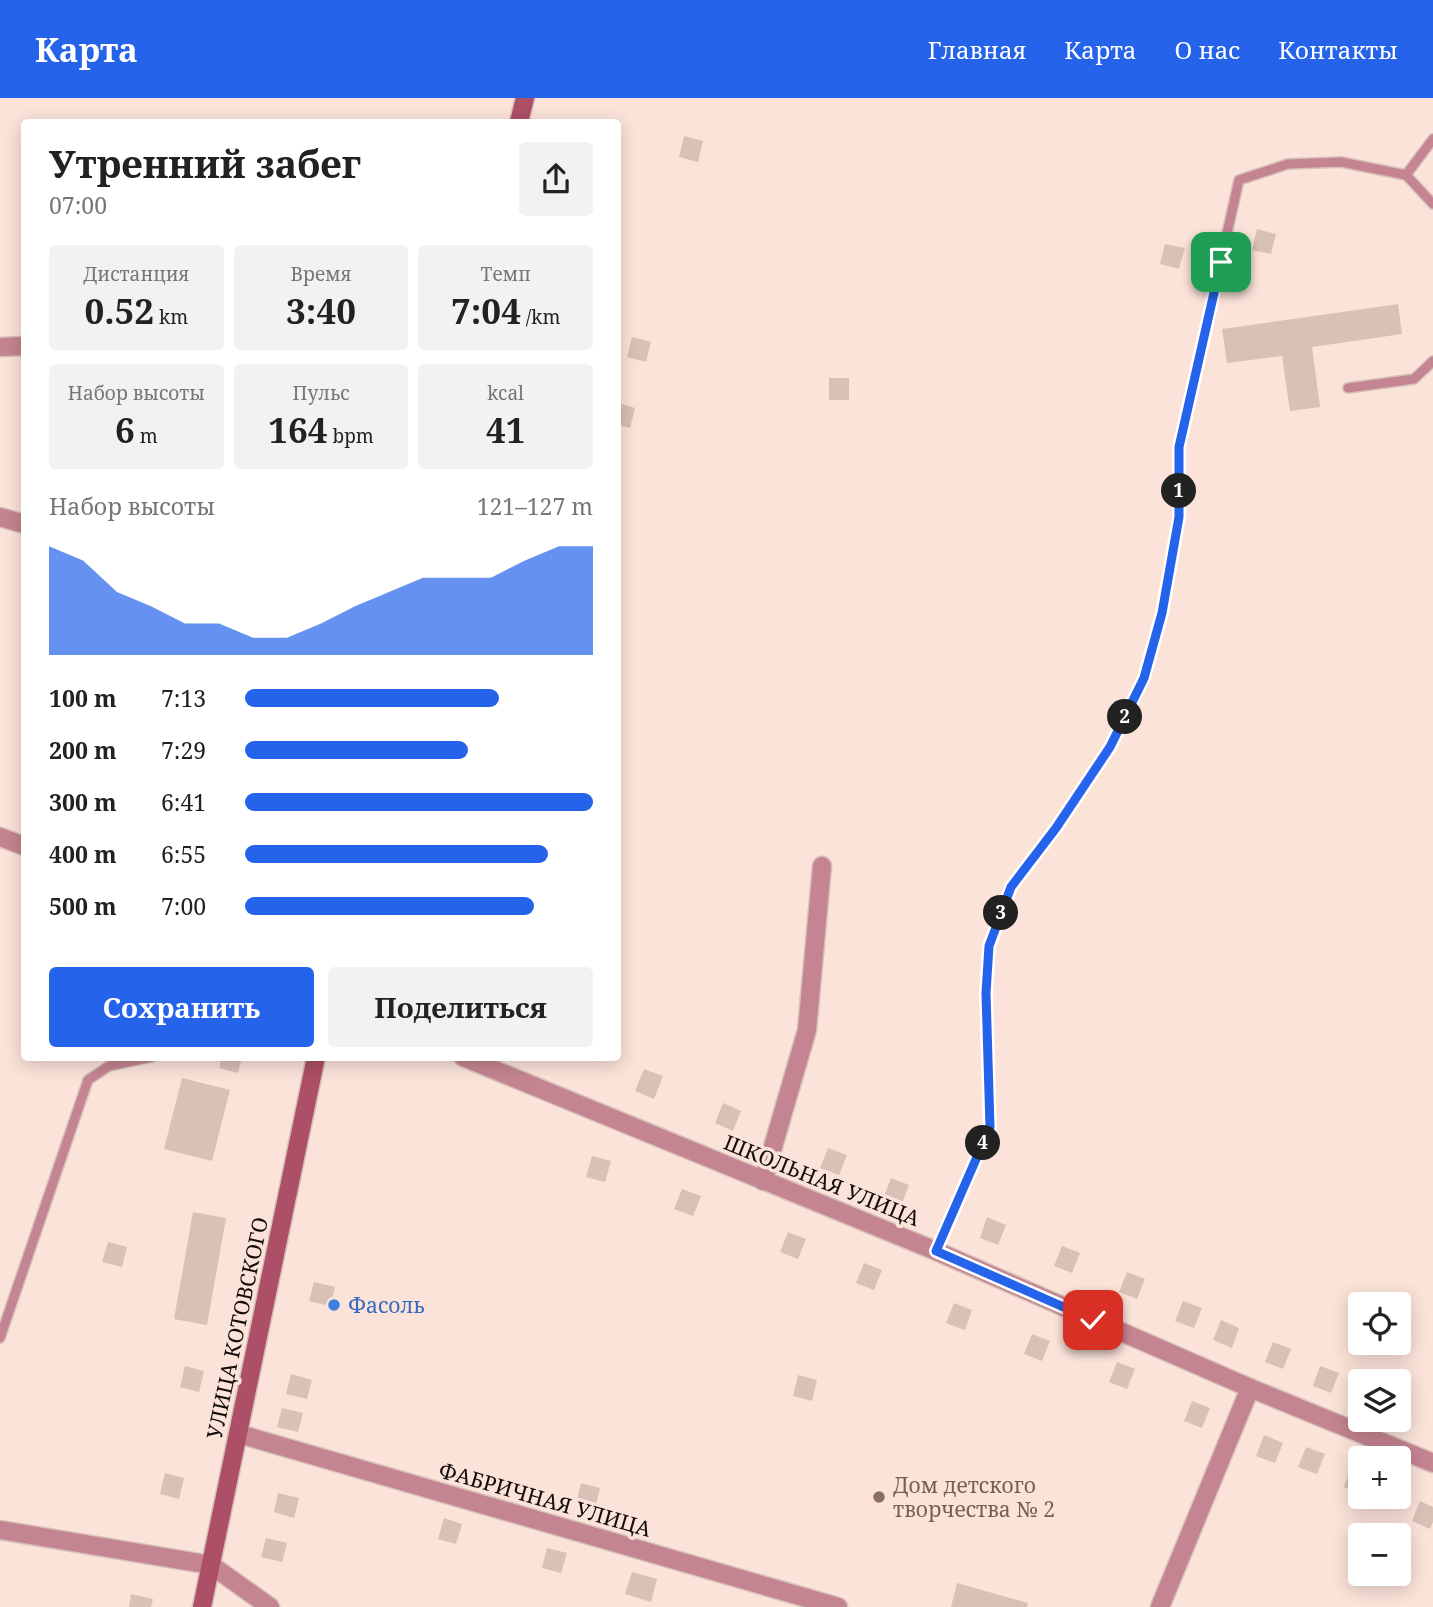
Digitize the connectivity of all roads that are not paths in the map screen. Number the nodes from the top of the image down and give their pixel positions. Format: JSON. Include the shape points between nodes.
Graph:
{"nodes":[{"id":1,"x":522,"y":99,"type":"edge"},
{"id":2,"x":519,"y":119,"type":"edge"},
{"id":3,"x":1433,"y":139,"type":"edge"},
{"id":4,"x":1406,"y":175,"type":"junction"},
{"id":5,"x":1433,"y":204,"type":"edge"},
{"id":6,"x":21,"y":346,"type":"edge"},
{"id":7,"x":0,"y":347,"type":"edge"},
{"id":8,"x":1433,"y":361,"type":"edge"},
{"id":9,"x":1348,"y":388,"type":"dead end"},
{"id":10,"x":0,"y":517,"type":"edge"},
{"id":11,"x":21,"y":523,"type":"edge"},
{"id":12,"x":0,"y":837,"type":"edge"},
{"id":13,"x":21,"y":845,"type":"edge"},
{"id":14,"x":822,"y":866,"type":"dead end"},
{"id":15,"x":132,"y":1061,"type":"edge"},
{"id":16,"x":315,"y":1061,"type":"edge"},
{"id":17,"x":473,"y":1061,"type":"edge"},
{"id":18,"x":763,"y":1181,"type":"junction"},
{"id":19,"x":936,"y":1251,"type":"junction"},
{"id":20,"x":0,"y":1338,"type":"edge"},
{"id":21,"x":1250,"y":1388,"type":"junction"},
{"id":22,"x":239,"y":1434,"type":"junction"},
{"id":23,"x":1433,"y":1463,"type":"edge"},
{"id":24,"x":0,"y":1530,"type":"edge"},
{"id":25,"x":211,"y":1565,"type":"junction"},
{"id":26,"x":202,"y":1607,"type":"edge"},
{"id":27,"x":270,"y":1607,"type":"edge"},
{"id":28,"x":838,"y":1607,"type":"edge"},
{"id":29,"x":1160,"y":1607,"type":"edge"}],
"edges":[{"from":1,"to":2,"type":"main road"},
{"from":3,"to":4,"type":"lane"},
{"from":4,"to":5,"type":"lane"},
{"from":4,"to":19,"type":"lane","via":[[1327,162],[1287,164],[1239,180],[1179,447],[1179,517],[1162,613],[1144,678],[1110,747],[1011,887],[993,934],[986,993],[990,1127]]},
{"from":6,"to":7,"type":"street"},
{"from":8,"to":9,"type":"lane","via":[[1414,379]]},
{"from":10,"to":11,"type":"street"},
{"from":12,"to":13,"type":"street"},
{"from":14,"to":18,"type":"street","via":[[807,1030]]},
{"from":15,"to":20,"type":"lane","via":[[108,1066],[88,1080]]},
{"from":16,"to":22,"type":"main road","name":"УЛИЦА КОТОВСКОГО"},
{"from":17,"to":18,"type":"street","name":"ШКОЛЬНАЯ УЛИЦА"},
{"from":18,"to":19,"type":"street","name":"ШКОЛЬНАЯ УЛИЦА"},
{"from":19,"to":21,"type":"street","name":"ШКОЛЬНАЯ УЛИЦА"},
{"from":21,"to":23,"type":"street","name":"ШКОЛЬНАЯ УЛИЦА"},
{"from":21,"to":29,"type":"street"},
{"from":22,"to":25,"type":"main road","name":"УЛИЦА КОТОВСКОГО"},
{"from":22,"to":28,"type":"street","name":"ФАБРИЧНАЯ УЛИЦА"},
{"from":24,"to":25,"type":"street"},
{"from":25,"to":26,"type":"main road","name":"УЛИЦА КОТОВСКОГО"},
{"from":25,"to":27,"type":"street"}]}
